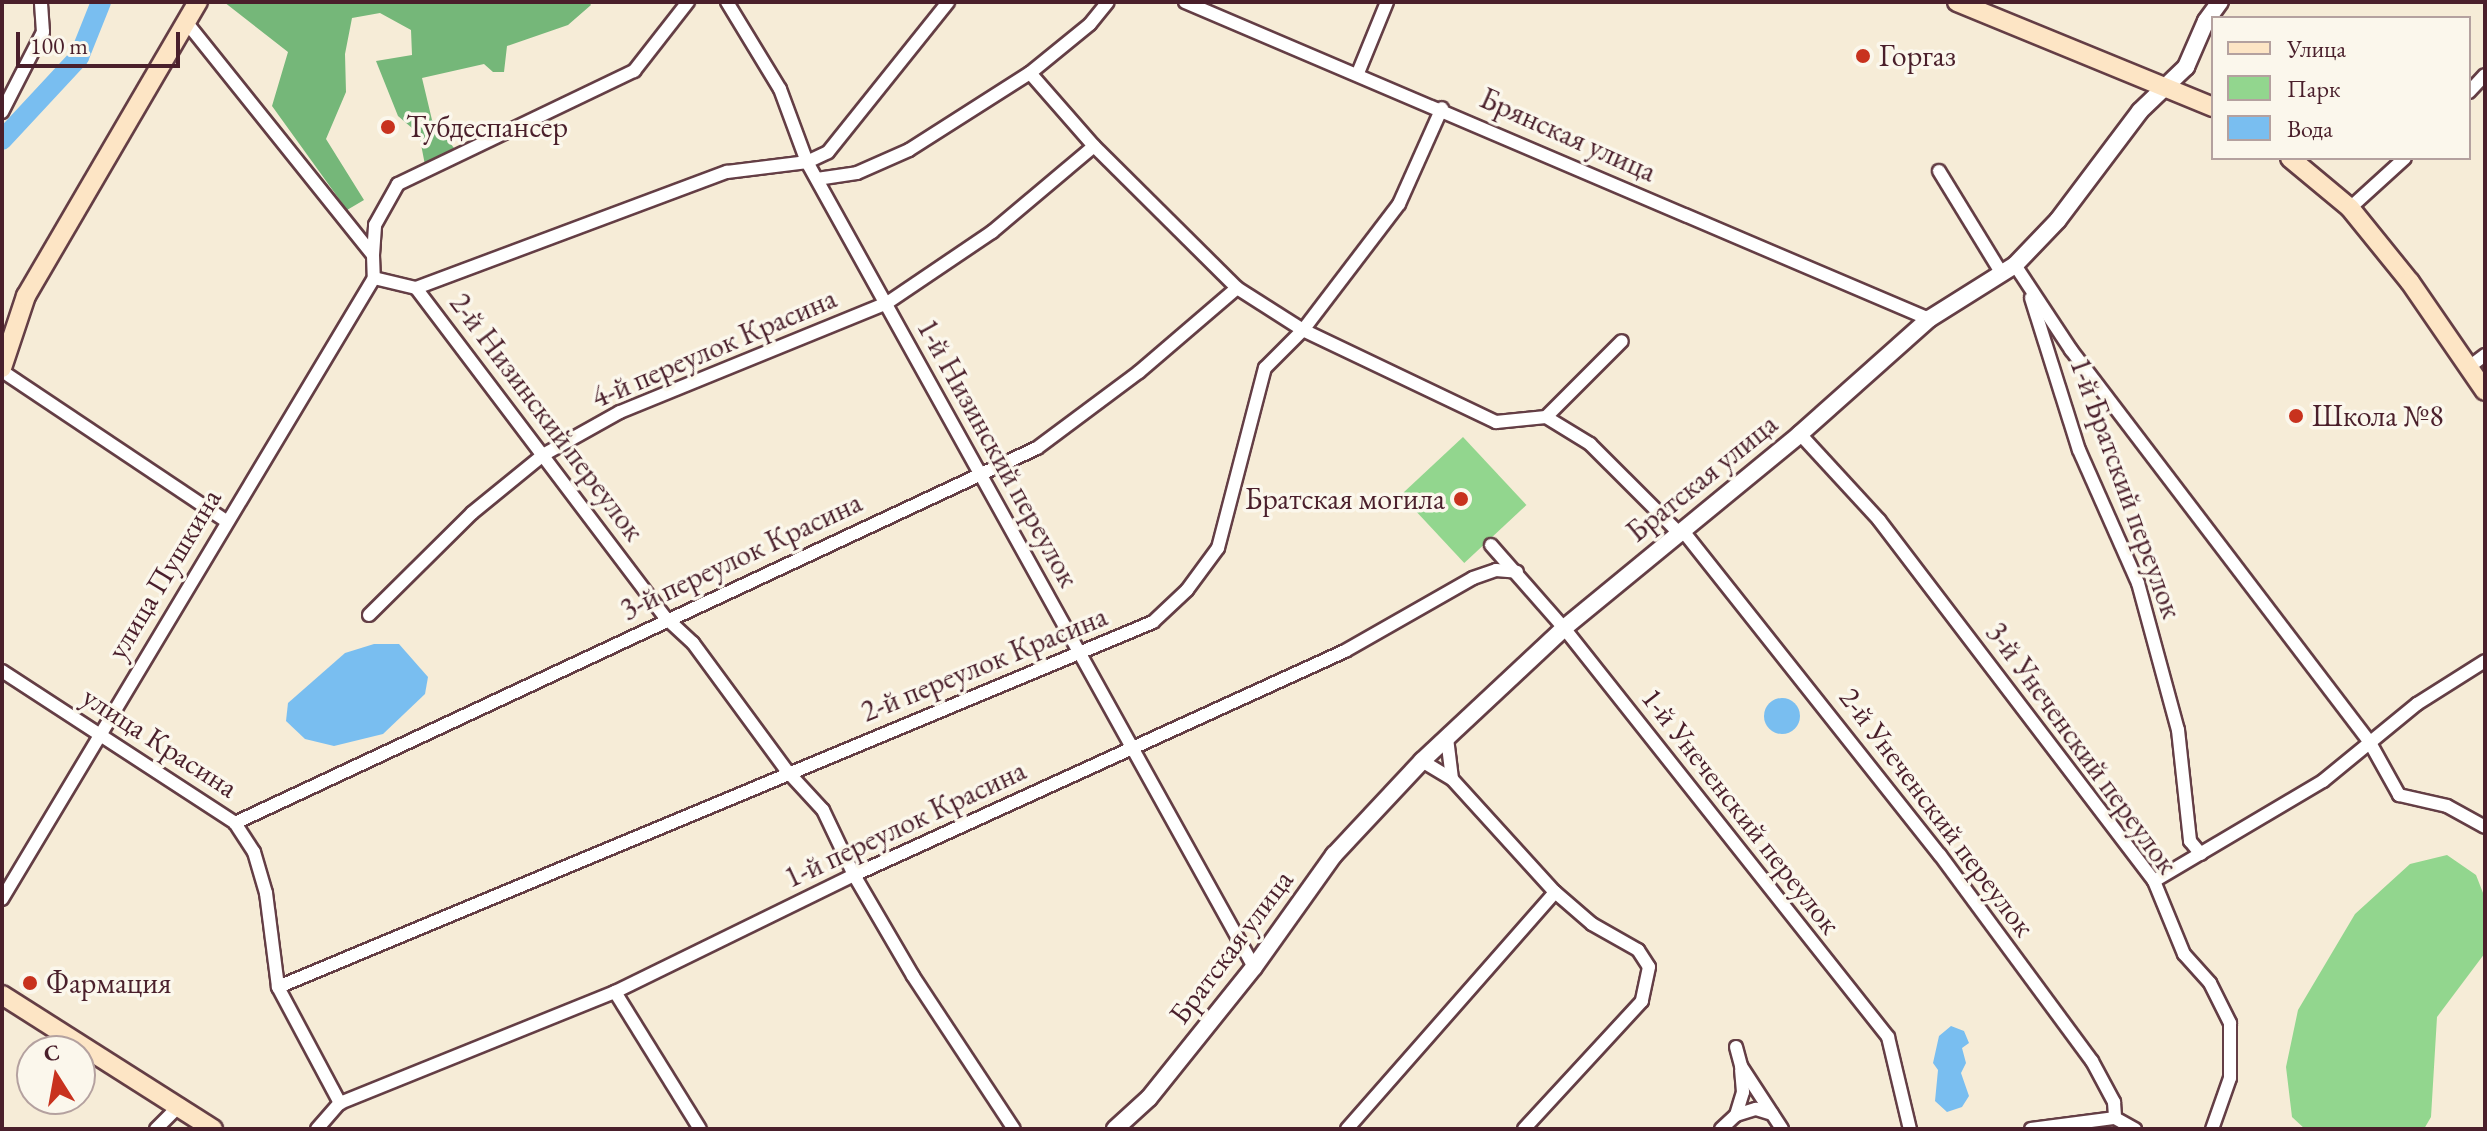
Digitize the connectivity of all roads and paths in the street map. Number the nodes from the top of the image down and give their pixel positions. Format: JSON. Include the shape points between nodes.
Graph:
{"nodes":[{"id":1,"x":41,"y":2,"type":"edge"},
{"id":2,"x":198,"y":2,"type":"edge"},
{"id":3,"x":688,"y":2,"type":"edge"},
{"id":4,"x":727,"y":2,"type":"edge"},
{"id":5,"x":948,"y":2,"type":"edge"},
{"id":6,"x":1108,"y":2,"type":"edge"},
{"id":7,"x":1185,"y":2,"type":"edge"},
{"id":8,"x":1387,"y":2,"type":"edge"},
{"id":9,"x":1957,"y":2,"type":"edge"},
{"id":10,"x":2211,"y":19,"type":"edge"},
{"id":11,"x":187,"y":23,"type":"junction"},
{"id":12,"x":1030,"y":73,"type":"junction"},
{"id":13,"x":1358,"y":73,"type":"junction"},
{"id":14,"x":2485,"y":75,"type":"edge"},
{"id":15,"x":2168,"y":85,"type":"junction"},
{"id":16,"x":2471,"y":90,"type":"edge"},
{"id":17,"x":2211,"y":106,"type":"edge"},
{"id":18,"x":1442,"y":108,"type":"junction"},
{"id":19,"x":2,"y":112,"type":"edge"},
{"id":20,"x":1094,"y":146,"type":"junction"},
{"id":21,"x":2292,"y":160,"type":"edge"},
{"id":22,"x":2403,"y":160,"type":"edge"},
{"id":23,"x":807,"y":162,"type":"junction"},
{"id":24,"x":1939,"y":171,"type":"dead end"},
{"id":25,"x":817,"y":179,"type":"junction"},
{"id":26,"x":2350,"y":208,"type":"junction"},
{"id":27,"x":373,"y":255,"type":"junction"},
{"id":28,"x":2008,"y":269,"type":"junction"},
{"id":29,"x":374,"y":278,"type":"junction"},
{"id":30,"x":2025,"y":280,"type":"junction"},
{"id":31,"x":416,"y":288,"type":"junction"},
{"id":32,"x":1237,"y":288,"type":"junction"},
{"id":33,"x":887,"y":303,"type":"junction"},
{"id":34,"x":1929,"y":319,"type":"junction"},
{"id":35,"x":1303,"y":330,"type":"junction"},
{"id":36,"x":1622,"y":341,"type":"dead end"},
{"id":37,"x":2485,"y":355,"type":"edge"},
{"id":38,"x":2469,"y":367,"type":"junction"},
{"id":39,"x":2,"y":370,"type":"edge"},
{"id":40,"x":2485,"y":391,"type":"edge"},
{"id":41,"x":1546,"y":417,"type":"junction"},
{"id":42,"x":1800,"y":434,"type":"junction"},
{"id":43,"x":543,"y":455,"type":"junction"},
{"id":44,"x":978,"y":473,"type":"junction"},
{"id":45,"x":226,"y":521,"type":"junction"},
{"id":46,"x":1681,"y":532,"type":"junction"},
{"id":47,"x":1491,"y":545,"type":"dead end"},
{"id":48,"x":1517,"y":572,"type":"junction"},
{"id":49,"x":369,"y":615,"type":"dead end"},
{"id":50,"x":666,"y":618,"type":"junction"},
{"id":51,"x":1564,"y":628,"type":"junction"},
{"id":52,"x":1079,"y":657,"type":"junction"},
{"id":53,"x":2485,"y":661,"type":"edge"},
{"id":54,"x":2,"y":671,"type":"edge"},
{"id":55,"x":99,"y":732,"type":"junction"},
{"id":56,"x":1447,"y":738,"type":"junction"},
{"id":57,"x":2369,"y":741,"type":"junction"},
{"id":58,"x":1129,"y":750,"type":"junction"},
{"id":59,"x":1422,"y":761,"type":"junction"},
{"id":60,"x":787,"y":771,"type":"junction"},
{"id":61,"x":1452,"y":779,"type":"junction"},
{"id":62,"x":235,"y":823,"type":"junction"},
{"id":63,"x":2485,"y":827,"type":"edge"},
{"id":64,"x":2201,"y":854,"type":"junction"},
{"id":65,"x":854,"y":875,"type":"junction"},
{"id":66,"x":2154,"y":881,"type":"junction"},
{"id":67,"x":1555,"y":892,"type":"junction"},
{"id":68,"x":2,"y":899,"type":"edge"},
{"id":69,"x":1254,"y":967,"type":"junction"},
{"id":70,"x":278,"y":987,"type":"junction"},
{"id":71,"x":615,"y":992,"type":"junction"},
{"id":72,"x":2,"y":995,"type":"edge"},
{"id":73,"x":1736,"y":1047,"type":"dead end"},
{"id":74,"x":1741,"y":1066,"type":"junction"},
{"id":75,"x":340,"y":1103,"type":"junction"},
{"id":76,"x":180,"y":1105,"type":"junction"},
{"id":77,"x":1772,"y":1114,"type":"junction"},
{"id":78,"x":1736,"y":1115,"type":"junction"},
{"id":79,"x":2115,"y":1118,"type":"junction"},
{"id":80,"x":156,"y":1129,"type":"edge"},
{"id":81,"x":213,"y":1129,"type":"edge"},
{"id":82,"x":317,"y":1129,"type":"edge"},
{"id":83,"x":700,"y":1129,"type":"edge"},
{"id":84,"x":1014,"y":1129,"type":"edge"},
{"id":85,"x":1115,"y":1129,"type":"edge"},
{"id":86,"x":1347,"y":1129,"type":"edge"},
{"id":87,"x":1524,"y":1129,"type":"edge"},
{"id":88,"x":1721,"y":1129,"type":"edge"},
{"id":89,"x":1782,"y":1129,"type":"edge"},
{"id":90,"x":1910,"y":1129,"type":"edge"},
{"id":91,"x":2031,"y":1129,"type":"edge"},
{"id":92,"x":2135,"y":1129,"type":"edge"},
{"id":93,"x":2212,"y":1129,"type":"edge"}],
"edges":[{"from":1,"to":19,"type":"street","via":[[43,32]]},
{"from":2,"to":11,"type":"main road"},
{"from":3,"to":27,"type":"street","via":[[634,71],[398,184],[375,225]]},
{"from":4,"to":23,"type":"street","name":"1-й Низинский переулок","via":[[780,89]]},
{"from":5,"to":23,"type":"street","via":[[828,152]]},
{"from":6,"to":12,"type":"street","via":[[1090,24]]},
{"from":7,"to":13,"type":"street","name":"Брянская улица"},
{"from":8,"to":13,"type":"street"},
{"from":9,"to":15,"type":"main road"},
{"from":10,"to":15,"type":"street","name":"Братская улица","via":[[2186,67]]},
{"from":11,"to":27,"type":"street"},
{"from":11,"to":39,"type":"main road","via":[[26,296]]},
{"from":12,"to":20,"type":"street"},
{"from":12,"to":25,"type":"street","via":[[909,150],[857,173]]},
{"from":13,"to":18,"type":"street","name":"Брянская улица"},
{"from":14,"to":16,"type":"street"},
{"from":15,"to":17,"type":"main road"},
{"from":15,"to":28,"type":"street","name":"Братская улица","via":[[2140,111],[2058,220]]},
{"from":18,"to":34,"type":"street","name":"Брянская улица"},
{"from":18,"to":35,"type":"street","name":"2-й переулок Красина","via":[[1399,204]]},
{"from":20,"to":32,"type":"street"},
{"from":20,"to":33,"type":"street","name":"4-й переулок Красина","via":[[992,232]]},
{"from":21,"to":26,"type":"main road"},
{"from":22,"to":26,"type":"street"},
{"from":23,"to":25,"type":"street","name":"1-й Низинский переулок"},
{"from":23,"to":31,"type":"street","via":[[727,172]]},
{"from":24,"to":28,"type":"street"},
{"from":25,"to":33,"type":"street","name":"1-й Низинский переулок"},
{"from":26,"to":38,"type":"main road"},
{"from":27,"to":29,"type":"street"},
{"from":28,"to":30,"type":"street","name":"1-й Братский переулок"},
{"from":28,"to":34,"type":"street","name":"Братская улица"},
{"from":29,"to":31,"type":"street"},
{"from":29,"to":45,"type":"street","name":"улица Пушкина"},
{"from":30,"to":57,"type":"street","name":"1-й Братский переулок","via":[[2210,538]]},
{"from":30,"to":64,"type":"street","name":"1-й Братский переулок","via":[[2079,450],[2138,583],[2178,730],[2190,841]]},
{"from":31,"to":43,"type":"street","name":"2-й Низинский переулок"},
{"from":32,"to":35,"type":"street"},
{"from":32,"to":44,"type":"street","name":"3-й переулок Красина","via":[[1139,372],[1037,448]]},
{"from":33,"to":43,"type":"street","name":"4-й переулок Красина","via":[[620,412]]},
{"from":33,"to":44,"type":"street","name":"1-й Низинский переулок"},
{"from":34,"to":42,"type":"street","name":"Братская улица"},
{"from":35,"to":41,"type":"street","via":[[1496,422]]},
{"from":35,"to":52,"type":"street","name":"2-й переулок Красина","via":[[1265,368],[1250,416],[1237,494],[1218,548],[1187,590],[1153,622]]},
{"from":36,"to":41,"type":"street"},
{"from":37,"to":38,"type":"street"},
{"from":38,"to":40,"type":"main road"},
{"from":39,"to":45,"type":"street"},
{"from":41,"to":46,"type":"street","name":"2-й Унеченский переулок","via":[[1590,444]]},
{"from":42,"to":46,"type":"street","name":"Братская улица"},
{"from":42,"to":66,"type":"street","name":"3-й Унеченский переулок","via":[[1879,520]]},
{"from":43,"to":49,"type":"street","name":"4-й переулок Красина","via":[[472,513]]},
{"from":43,"to":50,"type":"street","name":"2-й Низинский переулок"},
{"from":44,"to":50,"type":"street","name":"3-й переулок Красина"},
{"from":44,"to":52,"type":"street","name":"1-й Низинский переулок"},
{"from":45,"to":55,"type":"street","name":"улица Пушкина"},
{"from":46,"to":51,"type":"street","name":"Братская улица"},
{"from":46,"to":79,"type":"street","name":"2-й Унеченский переулок","via":[[1940,855],[2092,1061],[2114,1102]]},
{"from":47,"to":48,"type":"street","name":"1-й Унеченский переулок"},
{"from":48,"to":51,"type":"street","name":"1-й Унеченский переулок"},
{"from":48,"to":58,"type":"street","name":"1-й переулок Красина","via":[[1496,570],[1473,578],[1345,651]]},
{"from":50,"to":60,"type":"street","name":"2-й Низинский переулок","via":[[693,643]]},
{"from":50,"to":62,"type":"street","name":"3-й переулок Красина"},
{"from":51,"to":56,"type":"street","name":"Братская улица"},
{"from":51,"to":90,"type":"street","name":"1-й Унеченский переулок","via":[[1888,1037]]},
{"from":52,"to":58,"type":"street","name":"1-й Низинский переулок"},
{"from":52,"to":60,"type":"street","name":"2-й переулок Красина"},
{"from":53,"to":57,"type":"street"},
{"from":54,"to":55,"type":"street","name":"улица Красина"},
{"from":55,"to":62,"type":"street","name":"улица Красина"},
{"from":55,"to":68,"type":"street","name":"улица Пушкина"},
{"from":56,"to":59,"type":"street","name":"Братская улица"},
{"from":56,"to":61,"type":"street"},
{"from":57,"to":63,"type":"street","name":"1-й Братский переулок","via":[[2399,795],[2447,806]]},
{"from":57,"to":64,"type":"street","via":[[2323,781]]},
{"from":58,"to":65,"type":"street","name":"1-й переулок Красина"},
{"from":58,"to":69,"type":"street","name":"1-й Низинский переулок"},
{"from":59,"to":61,"type":"street"},
{"from":59,"to":69,"type":"street","name":"Братская улица","via":[[1334,855]]},
{"from":60,"to":65,"type":"street","name":"2-й Низинский переулок","via":[[823,810]]},
{"from":60,"to":70,"type":"street","name":"2-й переулок Красина"},
{"from":61,"to":67,"type":"street"},
{"from":62,"to":70,"type":"street","name":"улица Красина","via":[[254,852],[266,893]]},
{"from":64,"to":66,"type":"street"},
{"from":65,"to":71,"type":"street","name":"1-й переулок Красина"},
{"from":65,"to":84,"type":"street","name":"2-й Низинский переулок"},
{"from":66,"to":93,"type":"street","name":"3-й Унеченский переулок","via":[[2184,954],[2210,983],[2230,1023],[2230,1078]]},
{"from":67,"to":86,"type":"street"},
{"from":67,"to":87,"type":"street","via":[[1592,924],[1638,950],[1649,967],[1642,1001]]},
{"from":69,"to":85,"type":"street","name":"Братская улица","via":[[1149,1098]]},
{"from":70,"to":75,"type":"street","name":"улица Красина"},
{"from":71,"to":75,"type":"street","name":"1-й переулок Красина"},
{"from":71,"to":83,"type":"street"},
{"from":72,"to":76,"type":"main road"},
{"from":73,"to":74,"type":"street"},
{"from":74,"to":77,"type":"street"},
{"from":74,"to":78,"type":"street","via":[[1743,1092]]},
{"from":75,"to":82,"type":"street","name":"1-й переулок Красина"},
{"from":76,"to":80,"type":"street"},
{"from":76,"to":81,"type":"main road"},
{"from":77,"to":78,"type":"street","via":[[1756,1109]]},
{"from":77,"to":89,"type":"street"},
{"from":78,"to":88,"type":"street"},
{"from":79,"to":91,"type":"street"},
{"from":79,"to":92,"type":"street"}]}
